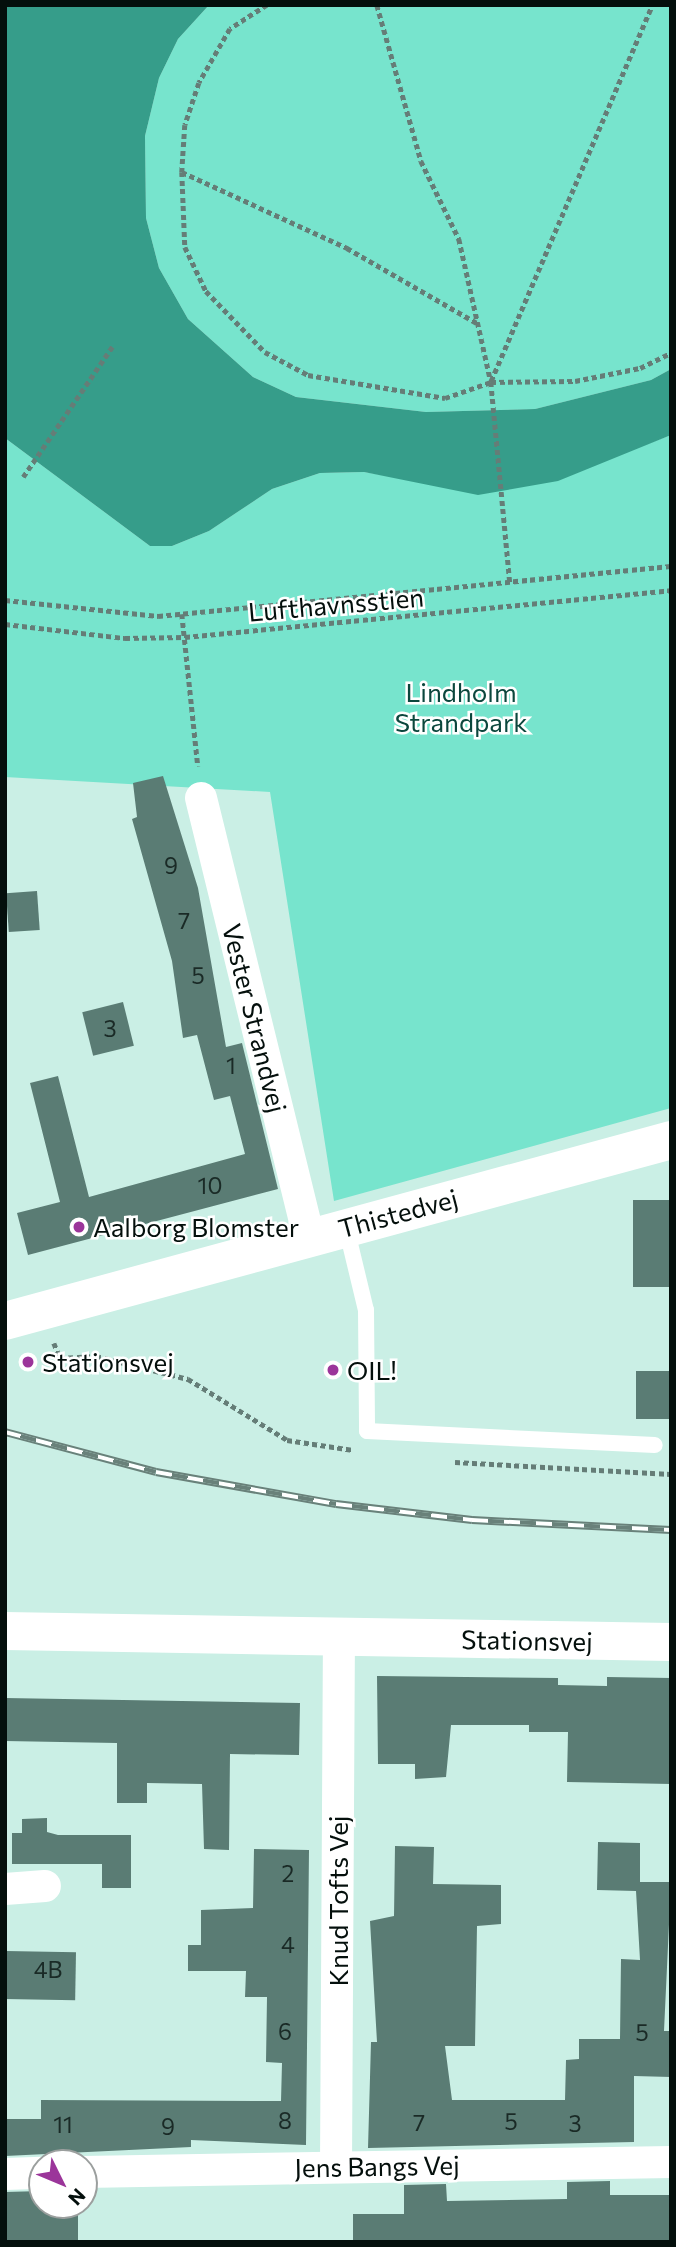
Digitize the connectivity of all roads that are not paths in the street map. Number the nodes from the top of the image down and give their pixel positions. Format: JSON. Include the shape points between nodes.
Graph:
{"nodes":[{"id":1,"x":201,"y":799,"type":"road end"},
{"id":2,"x":671,"y":1140,"type":"edge"},
{"id":3,"x":346,"y":1227,"type":"junction"},
{"id":4,"x":309,"y":1237,"type":"junction"},
{"id":5,"x":23,"y":1317,"type":"edge"},
{"id":6,"x":655,"y":1445,"type":"dead end"},
{"id":7,"x":5,"y":1631,"type":"edge"},
{"id":8,"x":339,"y":1636,"type":"junction"},
{"id":9,"x":671,"y":1642,"type":"edge"},
{"id":10,"x":45,"y":1886,"type":"dead end"},
{"id":11,"x":5,"y":1889,"type":"edge"},
{"id":12,"x":671,"y":2162,"type":"edge"},
{"id":13,"x":336,"y":2166,"type":"junction"},
{"id":14,"x":98,"y":2172,"type":"edge"},
{"id":15,"x":28,"y":2173,"type":"edge"},
{"id":16,"x":5,"y":2174,"type":"edge"}],
"edges":[{"from":1,"to":4,"type":"street","name":"Vester Strandvej"},
{"from":2,"to":3,"type":"street","name":"Thistedvej"},
{"from":3,"to":4,"type":"street","name":"Thistedvej"},
{"from":3,"to":6,"type":"lane","via":[[366,1310],[367,1432]]},
{"from":4,"to":5,"type":"street","name":"Thistedvej"},
{"from":7,"to":8,"type":"street","name":"Stationsvej"},
{"from":8,"to":9,"type":"street","name":"Stationsvej"},
{"from":8,"to":13,"type":"street","name":"Knud Tofts Vej"},
{"from":10,"to":11,"type":"street"},
{"from":12,"to":13,"type":"street","name":"Jens Bangs Vej"},
{"from":13,"to":14,"type":"street","name":"Jens Bangs Vej"},
{"from":15,"to":16,"type":"street"}]}
